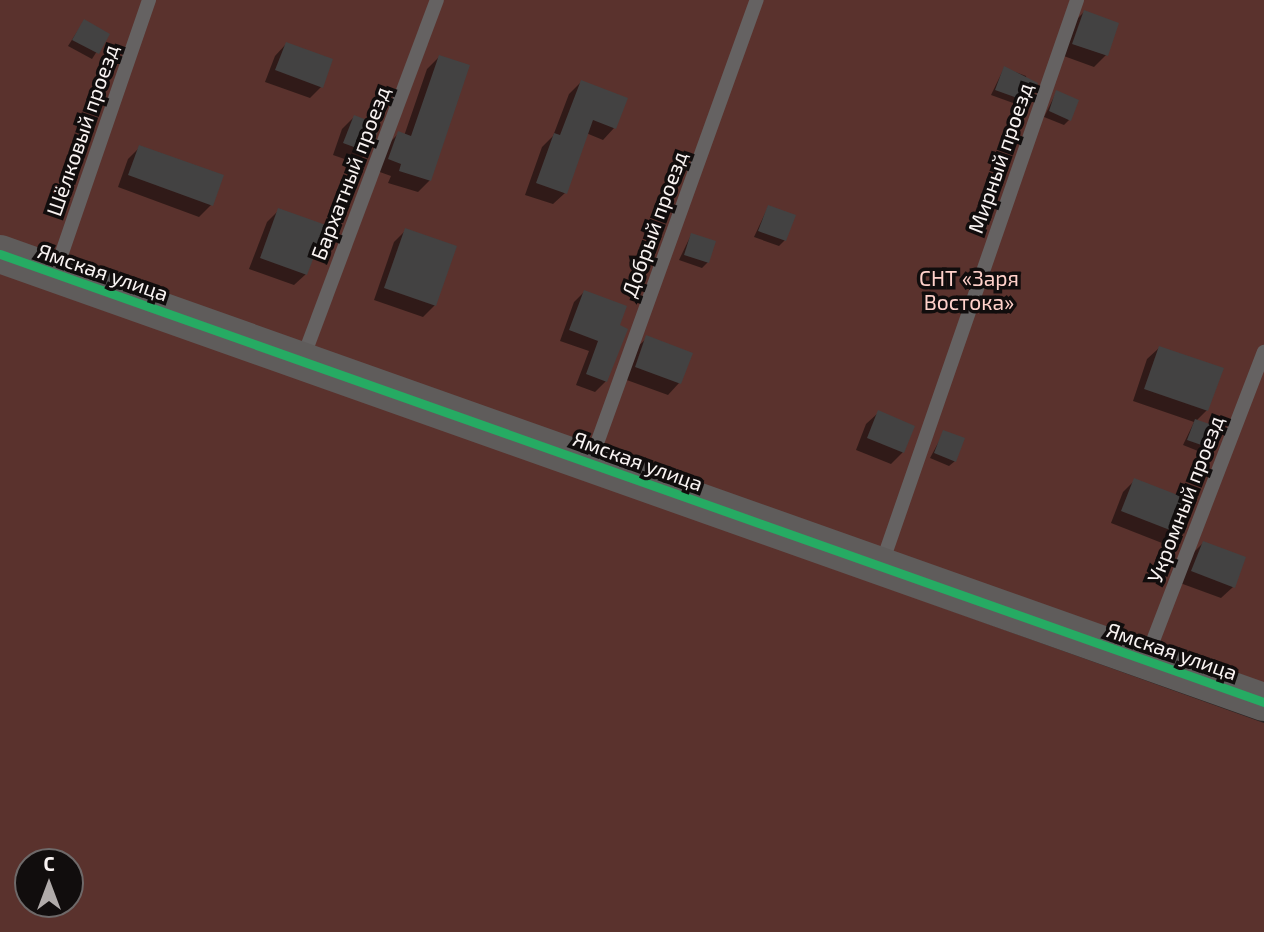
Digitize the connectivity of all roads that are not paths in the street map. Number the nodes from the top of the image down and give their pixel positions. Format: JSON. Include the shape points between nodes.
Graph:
{"nodes":[{"id":1,"x":149,"y":0,"type":"edge"},
{"id":2,"x":437,"y":0,"type":"edge"},
{"id":3,"x":757,"y":0,"type":"edge"},
{"id":4,"x":1077,"y":0,"type":"edge"},
{"id":5,"x":0,"y":254,"type":"edge"},
{"id":6,"x":55,"y":274,"type":"junction"},
{"id":7,"x":1264,"y":352,"type":"edge"},
{"id":8,"x":303,"y":360,"type":"junction"},
{"id":9,"x":590,"y":462,"type":"junction"},
{"id":10,"x":880,"y":568,"type":"junction"},
{"id":11,"x":1145,"y":660,"type":"junction"},
{"id":12,"x":1264,"y":702,"type":"edge"}],
"edges":[{"from":1,"to":6,"type":"lane","name":"Шёлковый проезд"},
{"from":2,"to":8,"type":"lane","name":"Бархатный проезд"},
{"from":3,"to":9,"type":"lane","name":"Добрый проезд"},
{"from":4,"to":10,"type":"lane","name":"Мирный проезд"},
{"from":5,"to":6,"type":"street","name":"Ямская улица"},
{"from":6,"to":8,"type":"street","name":"Ямская улица"},
{"from":7,"to":11,"type":"lane","name":"Укромный проезд"},
{"from":8,"to":9,"type":"street","name":"Ямская улица"},
{"from":9,"to":10,"type":"street","name":"Ямская улица"},
{"from":10,"to":11,"type":"street","name":"Ямская улица"},
{"from":11,"to":12,"type":"street","name":"Ямская улица"}]}
